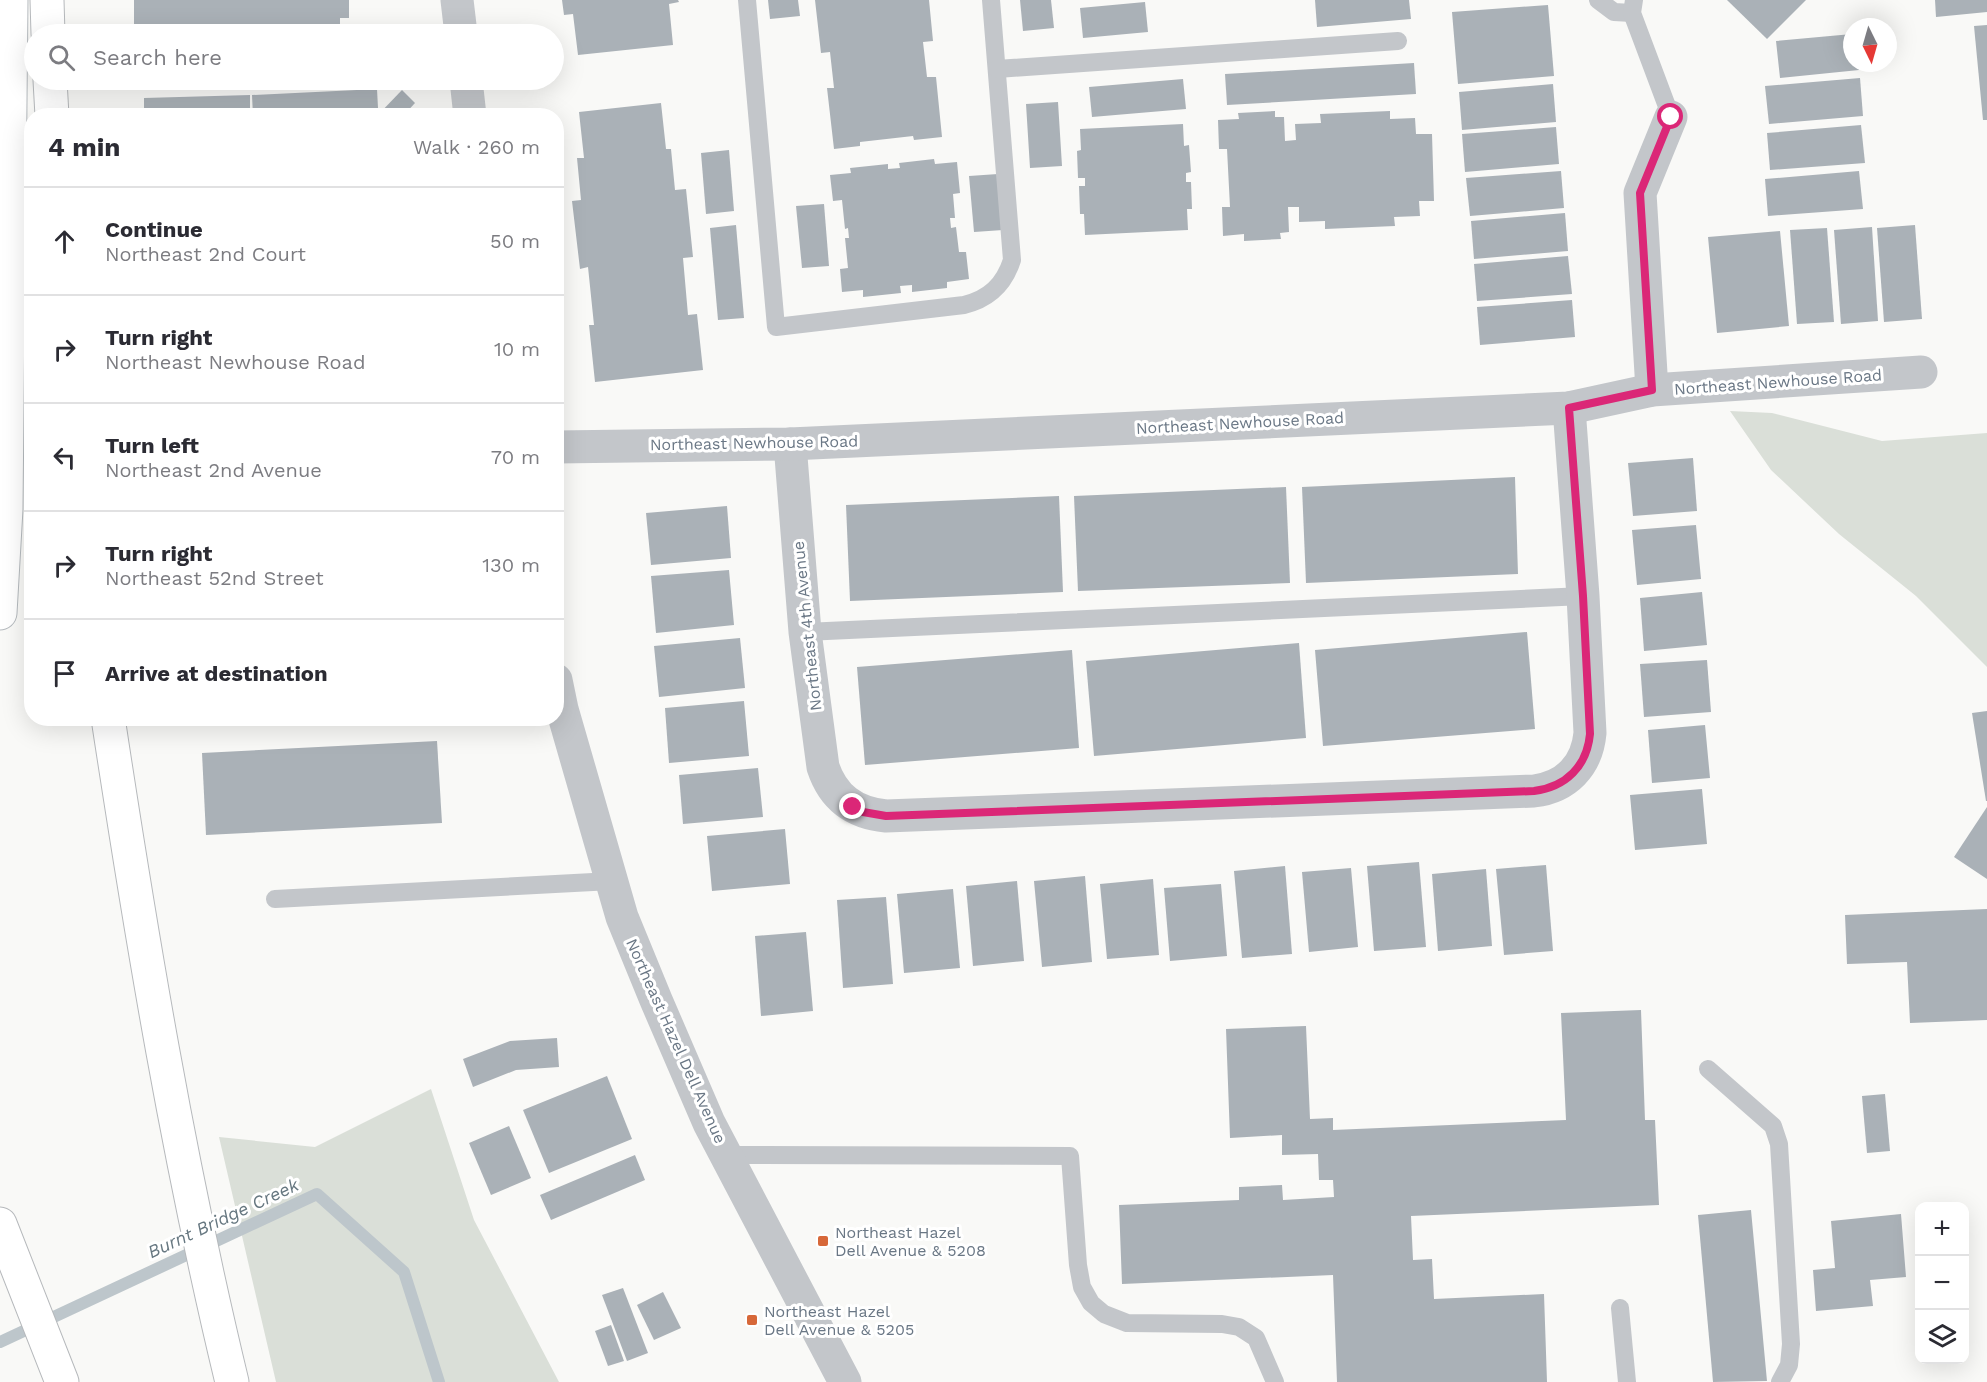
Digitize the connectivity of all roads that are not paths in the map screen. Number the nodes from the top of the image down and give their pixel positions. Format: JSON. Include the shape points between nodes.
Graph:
{"nodes":[{"id":1,"x":11,"y":0,"type":"edge"},
{"id":2,"x":47,"y":0,"type":"edge"},
{"id":3,"x":457,"y":0,"type":"edge"},
{"id":4,"x":747,"y":0,"type":"edge"},
{"id":5,"x":991,"y":0,"type":"edge"},
{"id":6,"x":1598,"y":0,"type":"edge"},
{"id":7,"x":1633,"y":7,"type":"edge"},
{"id":8,"x":48,"y":24,"type":"edge"},
{"id":9,"x":460,"y":24,"type":"edge"},
{"id":10,"x":1398,"y":41,"type":"dead end"},
{"id":11,"x":997,"y":69,"type":"junction"},
{"id":12,"x":51,"y":90,"type":"edge"},
{"id":13,"x":467,"y":90,"type":"edge"},
{"id":14,"x":52,"y":108,"type":"edge"},
{"id":15,"x":469,"y":108,"type":"edge"},
{"id":16,"x":1671,"y":117,"type":"joint"},
{"id":17,"x":1921,"y":372,"type":"dead end"},
{"id":18,"x":1652,"y":390,"type":"junction"},
{"id":19,"x":1569,"y":408,"type":"junction"},
{"id":20,"x":790,"y":444,"type":"junction"},
{"id":21,"x":564,"y":447,"type":"edge"},
{"id":22,"x":1583,"y":596,"type":"junction"},
{"id":23,"x":0,"y":613,"type":"edge"},
{"id":24,"x":805,"y":632,"type":"junction"},
{"id":25,"x":564,"y":716,"type":"edge"},
{"id":26,"x":109,"y":726,"type":"edge"},
{"id":27,"x":612,"y":882,"type":"junction"},
{"id":28,"x":275,"y":899,"type":"dead end"},
{"id":29,"x":1708,"y":1069,"type":"dead end"},
{"id":30,"x":725,"y":1155,"type":"junction"},
{"id":31,"x":0,"y":1224,"type":"edge"},
{"id":32,"x":1620,"y":1308,"type":"dead end"},
{"id":33,"x":62,"y":1382,"type":"edge"},
{"id":34,"x":232,"y":1382,"type":"edge"},
{"id":35,"x":845,"y":1382,"type":"edge"},
{"id":36,"x":1275,"y":1382,"type":"edge"},
{"id":37,"x":1627,"y":1382,"type":"edge"},
{"id":38,"x":1780,"y":1382,"type":"edge"}],
"edges":[{"from":1,"to":23,"type":"main road","via":[[6,509]]},
{"from":2,"to":8,"type":"main road"},
{"from":3,"to":9,"type":"street"},
{"from":4,"to":11,"type":"lane","via":[[776,327],[964,305],[981,300],[998,287],[1012,260]]},
{"from":5,"to":11,"type":"lane"},
{"from":6,"to":7,"type":"lane","via":[[1614,12]]},
{"from":7,"to":16,"type":"lane"},
{"from":10,"to":11,"type":"lane"},
{"from":12,"to":14,"type":"main road"},
{"from":13,"to":15,"type":"street"},
{"from":16,"to":18,"type":"street","via":[[1640,193]]},
{"from":17,"to":18,"type":"street","name":"Northeast Newhouse Road"},
{"from":18,"to":19,"type":"street","name":"Northeast Newhouse Road"},
{"from":19,"to":20,"type":"street","name":"Northeast Newhouse Road"},
{"from":19,"to":22,"type":"street"},
{"from":20,"to":21,"type":"street","name":"Northeast Newhouse Road"},
{"from":20,"to":24,"type":"street","name":"Northeast 4th Avenue"},
{"from":22,"to":24,"type":"lane"},
{"from":22,"to":24,"type":"street","name":"Northeast 4th Avenue","via":[[1590,734],[1587,752],[1569,778],[1534,791],[886,816],[863,812],[844,801],[823,766]]},
{"from":25,"to":27,"type":"street","name":"Northeast Hazel Dell Avenue"},
{"from":26,"to":34,"type":"main road","via":[[173,1112]]},
{"from":27,"to":28,"type":"lane"},
{"from":27,"to":30,"type":"street","name":"Northeast Hazel Dell Avenue","via":[[656,1000]]},
{"from":29,"to":38,"type":"lane","via":[[1773,1126],[1779,1144],[1791,1344],[1789,1365]]},
{"from":30,"to":35,"type":"street","name":"Northeast Hazel Dell Avenue"},
{"from":30,"to":36,"type":"lane","via":[[1070,1156],[1078,1265],[1082,1287],[1091,1303],[1104,1314],[1127,1323],[1239,1327],[1256,1338]]},
{"from":31,"to":33,"type":"main road"},
{"from":32,"to":37,"type":"lane"}]}
